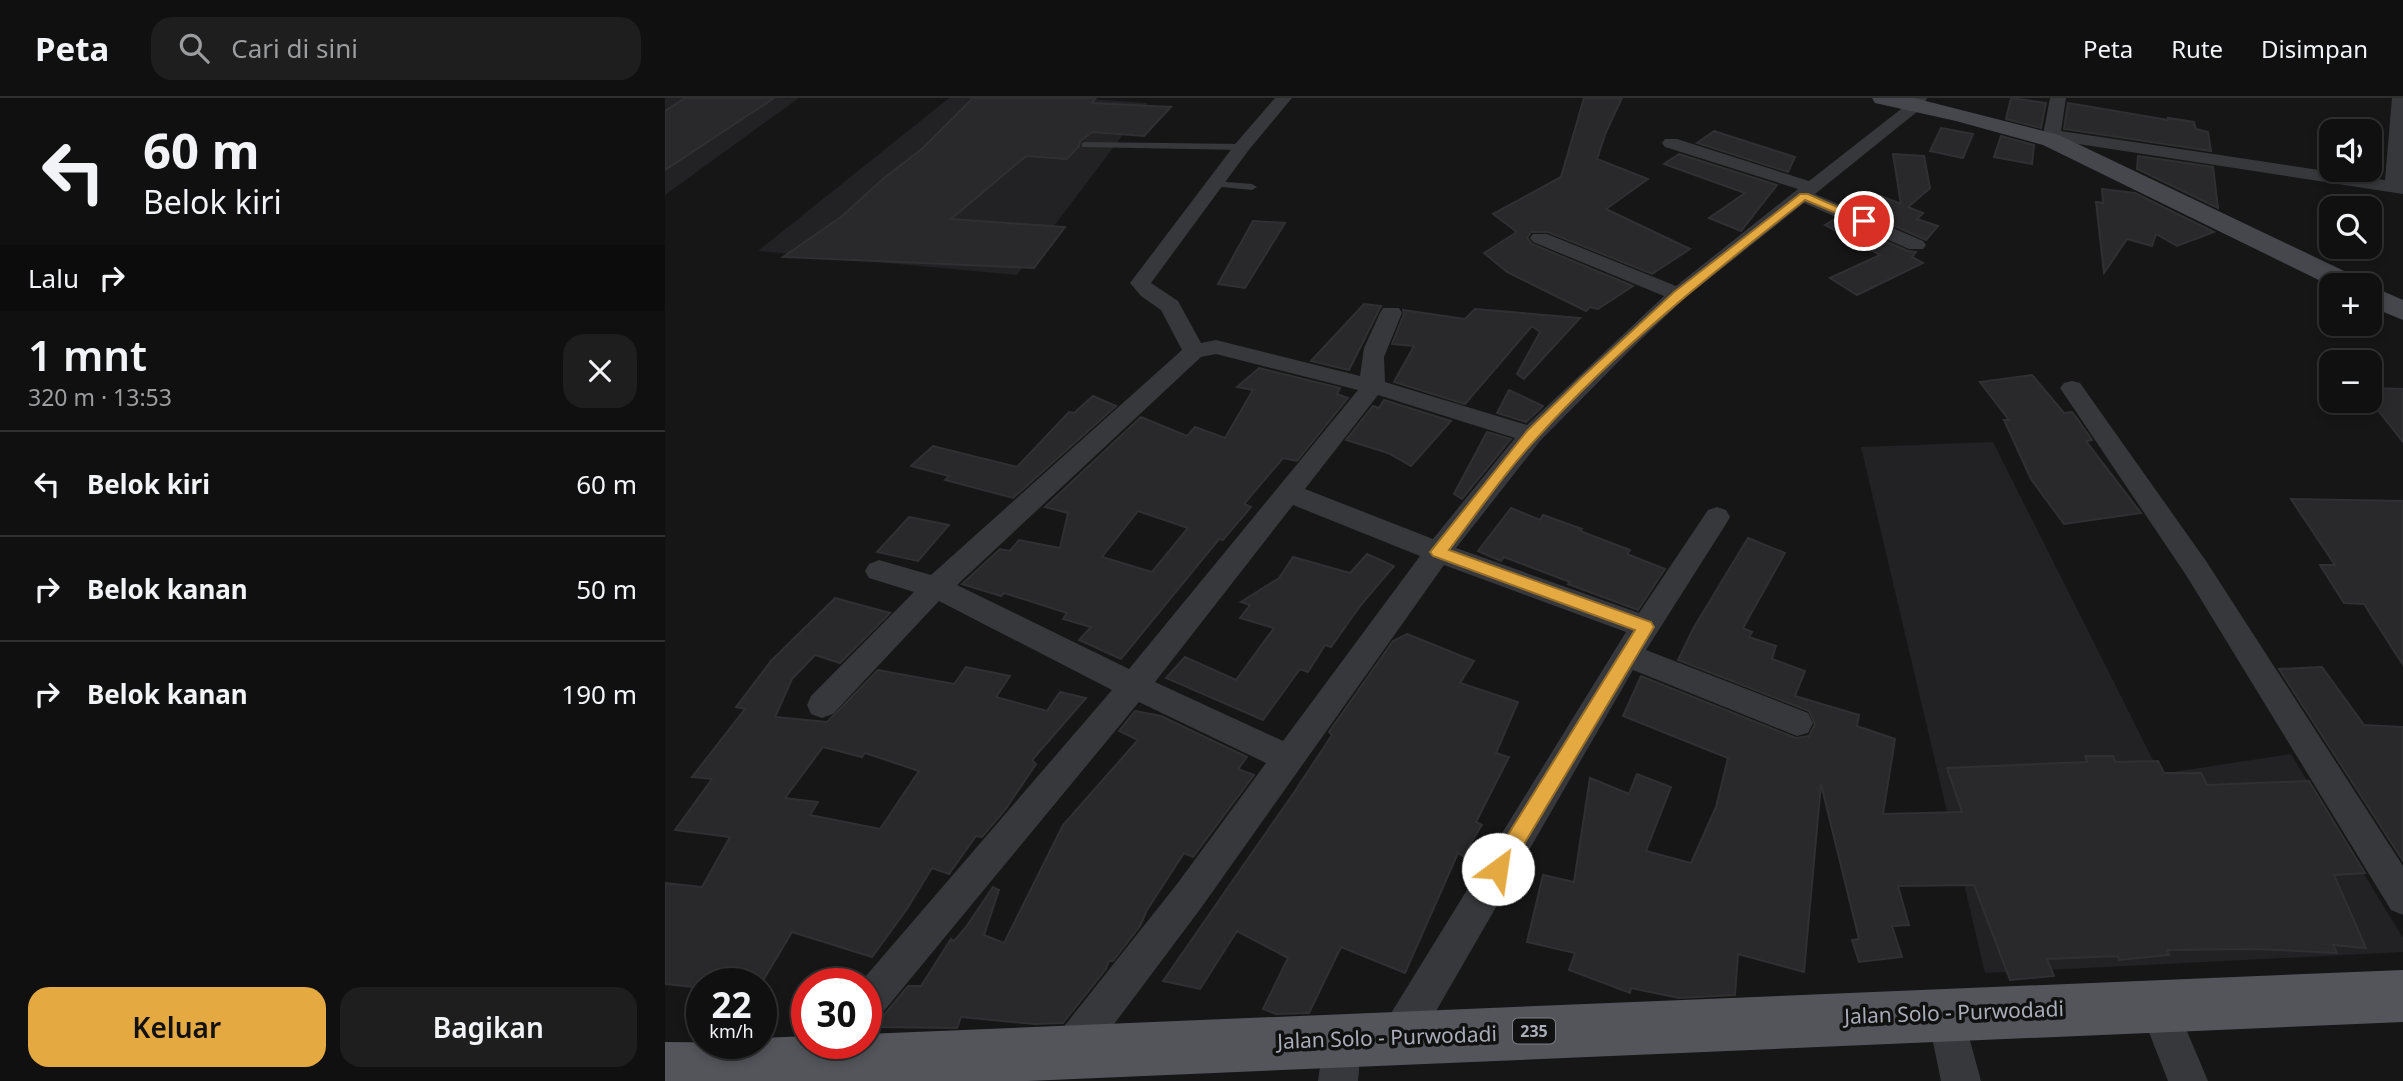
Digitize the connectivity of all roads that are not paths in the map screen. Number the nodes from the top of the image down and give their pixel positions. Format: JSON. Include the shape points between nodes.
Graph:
{"nodes":[{"id":1,"x":1284,"y":98,"type":"edge"},
{"id":2,"x":1883,"y":98,"type":"edge"},
{"id":3,"x":2058,"y":98,"type":"edge"},
{"id":4,"x":1918,"y":101,"type":"edge"},
{"id":5,"x":2401,"y":104,"type":"edge"},
{"id":6,"x":2052,"y":137,"type":"junction"},
{"id":7,"x":1671,"y":143,"type":"dead end"},
{"id":8,"x":1086,"y":145,"type":"dead end"},
{"id":9,"x":1243,"y":147,"type":"junction"},
{"id":10,"x":1214,"y":184,"type":"junction"},
{"id":11,"x":1252,"y":187,"type":"dead end"},
{"id":12,"x":2398,"y":187,"type":"edge"},
{"id":13,"x":1808,"y":192,"type":"junction"},
{"id":14,"x":1539,"y":238,"type":"dead end"},
{"id":15,"x":1916,"y":245,"type":"dead end"},
{"id":16,"x":2327,"y":273,"type":"edge"},
{"id":17,"x":1678,"y":294,"type":"junction"},
{"id":18,"x":2382,"y":301,"type":"edge"},
{"id":19,"x":2403,"y":311,"type":"edge"},
{"id":20,"x":1391,"y":313,"type":"dead end"},
{"id":21,"x":1194,"y":351,"type":"junction"},
{"id":22,"x":1374,"y":385,"type":"junction"},
{"id":23,"x":2072,"y":388,"type":"dead end"},
{"id":24,"x":1531,"y":435,"type":"junction"},
{"id":25,"x":1289,"y":494,"type":"junction"},
{"id":26,"x":1717,"y":517,"type":"dead end"},
{"id":27,"x":1438,"y":552,"type":"junction"},
{"id":28,"x":879,"y":571,"type":"dead end"},
{"id":29,"x":936,"y":587,"type":"junction"},
{"id":30,"x":1646,"y":627,"type":"junction"},
{"id":31,"x":1627,"y":655,"type":"junction"},
{"id":32,"x":1134,"y":687,"type":"junction"},
{"id":33,"x":823,"y":705,"type":"dead end"},
{"id":34,"x":1797,"y":723,"type":"dead end"},
{"id":35,"x":1287,"y":758,"type":"junction"},
{"id":36,"x":2403,"y":898,"type":"edge"},
{"id":37,"x":882,"y":985,"type":"edge"},
{"id":38,"x":2403,"y":996,"type":"edge"},
{"id":39,"x":2157,"y":1004,"type":"junction"},
{"id":40,"x":1946,"y":1013,"type":"junction"},
{"id":41,"x":1399,"y":1037,"type":"junction"},
{"id":42,"x":1068,"y":1053,"type":"junction"},
{"id":43,"x":791,"y":1056,"type":"edge"},
{"id":44,"x":868,"y":1059,"type":"edge"},
{"id":45,"x":1341,"y":1060,"type":"edge"},
{"id":46,"x":665,"y":1069,"type":"edge"},
{"id":47,"x":944,"y":1069,"type":"edge"},
{"id":48,"x":1961,"y":1081,"type":"edge"},
{"id":49,"x":2188,"y":1081,"type":"edge"}],
"edges":[{"from":1,"to":9,"type":"street"},
{"from":2,"to":4,"type":"street"},
{"from":3,"to":6,"type":"street"},
{"from":4,"to":6,"type":"street"},
{"from":4,"to":13,"type":"street"},
{"from":5,"to":12,"type":"street"},
{"from":6,"to":12,"type":"street"},
{"from":6,"to":16,"type":"street"},
{"from":7,"to":13,"type":"street"},
{"from":8,"to":9,"type":"lane"},
{"from":9,"to":10,"type":"street"},
{"from":10,"to":11,"type":"lane"},
{"from":10,"to":21,"type":"street","via":[[1140,283],[1167,302]]},
{"from":13,"to":15,"type":"street"},
{"from":13,"to":17,"type":"street"},
{"from":14,"to":17,"type":"street"},
{"from":17,"to":24,"type":"street"},
{"from":18,"to":19,"type":"street"},
{"from":20,"to":22,"type":"street","via":[[1372,357]]},
{"from":21,"to":22,"type":"street","via":[[1216,346]]},
{"from":21,"to":29,"type":"street"},
{"from":22,"to":24,"type":"street"},
{"from":22,"to":25,"type":"street"},
{"from":23,"to":36,"type":"street","via":[[2196,568]]},
{"from":24,"to":27,"type":"street"},
{"from":25,"to":27,"type":"street"},
{"from":25,"to":32,"type":"street"},
{"from":26,"to":30,"type":"street"},
{"from":27,"to":30,"type":"street"},
{"from":27,"to":35,"type":"street"},
{"from":28,"to":29,"type":"street"},
{"from":29,"to":32,"type":"street"},
{"from":29,"to":33,"type":"street"},
{"from":30,"to":31,"type":"street"},
{"from":31,"to":34,"type":"street"},
{"from":31,"to":41,"type":"street"},
{"from":32,"to":35,"type":"street"},
{"from":32,"to":37,"type":"street"},
{"from":35,"to":42,"type":"street","via":[[1189,896]]},
{"from":38,"to":39,"type":"main road","name":"Jalan Solo - Purwodadi","number":"235"},
{"from":39,"to":40,"type":"main road","name":"Jalan Solo - Purwodadi","number":"235"},
{"from":39,"to":49,"type":"street"},
{"from":40,"to":41,"type":"main road","name":"Jalan Solo - Purwodadi","number":"235"},
{"from":40,"to":48,"type":"street"},
{"from":41,"to":45,"type":"main road","name":"Jalan Solo - Purwodadi","number":"235"},
{"from":42,"to":45,"type":"main road","name":"Jalan Solo - Purwodadi","number":"235"},
{"from":42,"to":47,"type":"main road","name":"Jalan Solo - Purwodadi","number":"235"},
{"from":43,"to":46,"type":"main road","name":"Jalan Solo - Purwodadi","number":"235"},
{"from":44,"to":47,"type":"main road","name":"Jalan Solo - Purwodadi","number":"235"}]}
